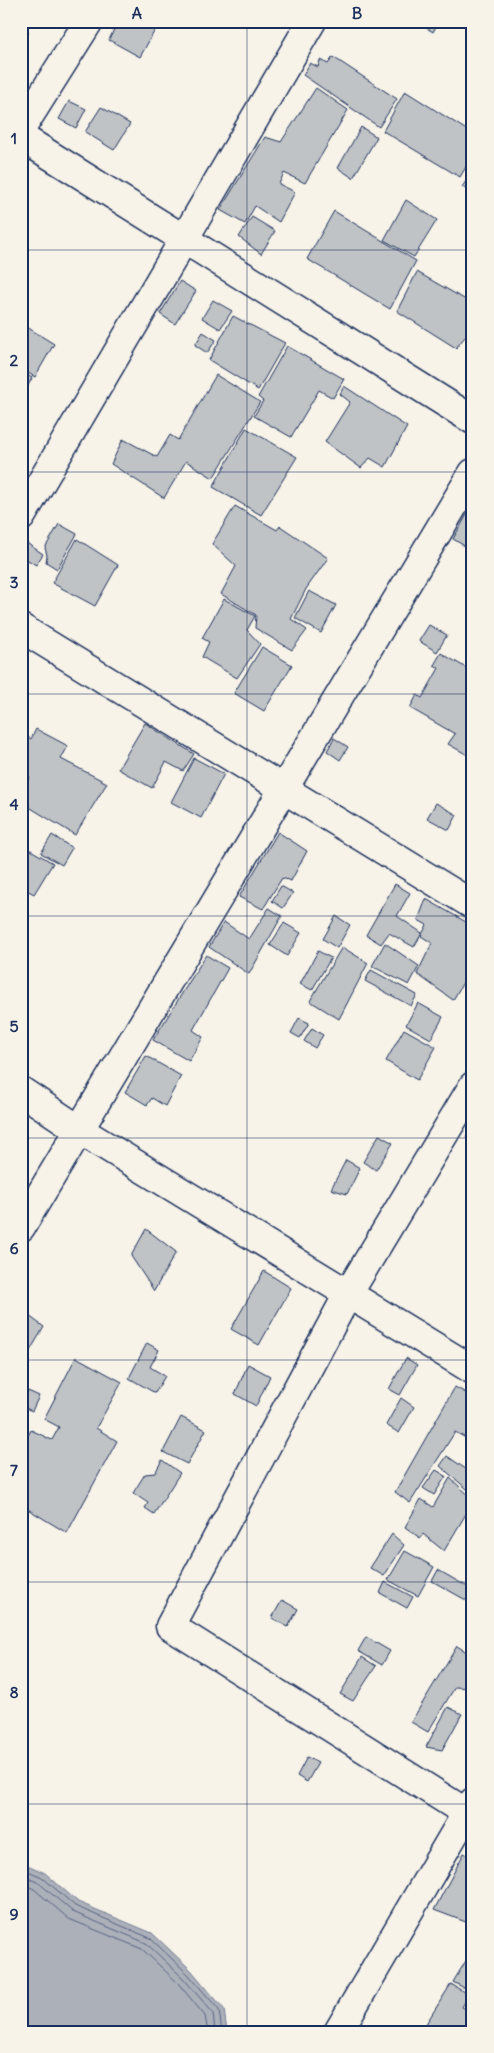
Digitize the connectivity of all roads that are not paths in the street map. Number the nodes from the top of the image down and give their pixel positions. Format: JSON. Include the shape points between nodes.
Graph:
{"nodes":[{"id":1,"x":89,"y":21,"type":"edge"},
{"id":2,"x":312,"y":21,"type":"edge"},
{"id":3,"x":21,"y":129,"type":"edge"},
{"id":4,"x":21,"y":137,"type":"edge"},
{"id":5,"x":186,"y":238,"type":"junction"},
{"id":6,"x":473,"y":420,"type":"edge"},
{"id":7,"x":473,"y":473,"type":"edge"},
{"id":8,"x":21,"y":517,"type":"edge"},
{"id":9,"x":21,"y":628,"type":"edge"},
{"id":10,"x":285,"y":790,"type":"junction"},
{"id":11,"x":473,"y":905,"type":"edge"},
{"id":12,"x":473,"y":1086,"type":"edge"},
{"id":13,"x":21,"y":1091,"type":"edge"},
{"id":14,"x":78,"y":1129,"type":"junction"},
{"id":15,"x":21,"y":1227,"type":"edge"},
{"id":16,"x":348,"y":1294,"type":"junction"},
{"id":17,"x":473,"y":1370,"type":"edge"},
{"id":18,"x":471,"y":1811,"type":"edge"},
{"id":19,"x":338,"y":2032,"type":"edge"}],
"edges":[{"from":1,"to":3,"type":"street"},
{"from":2,"to":5,"type":"street"},
{"from":4,"to":5,"type":"street"},
{"from":5,"to":6,"type":"street"},
{"from":5,"to":8,"type":"street"},
{"from":7,"to":10,"type":"street"},
{"from":9,"to":10,"type":"street"},
{"from":10,"to":11,"type":"street"},
{"from":10,"to":14,"type":"street"},
{"from":12,"to":16,"type":"street"},
{"from":13,"to":14,"type":"street"},
{"from":14,"to":15,"type":"street"},
{"from":14,"to":16,"type":"street"},
{"from":16,"to":17,"type":"street"},
{"from":16,"to":18,"type":"street","via":[[170,1626]]},
{"from":18,"to":19,"type":"street"}]}
